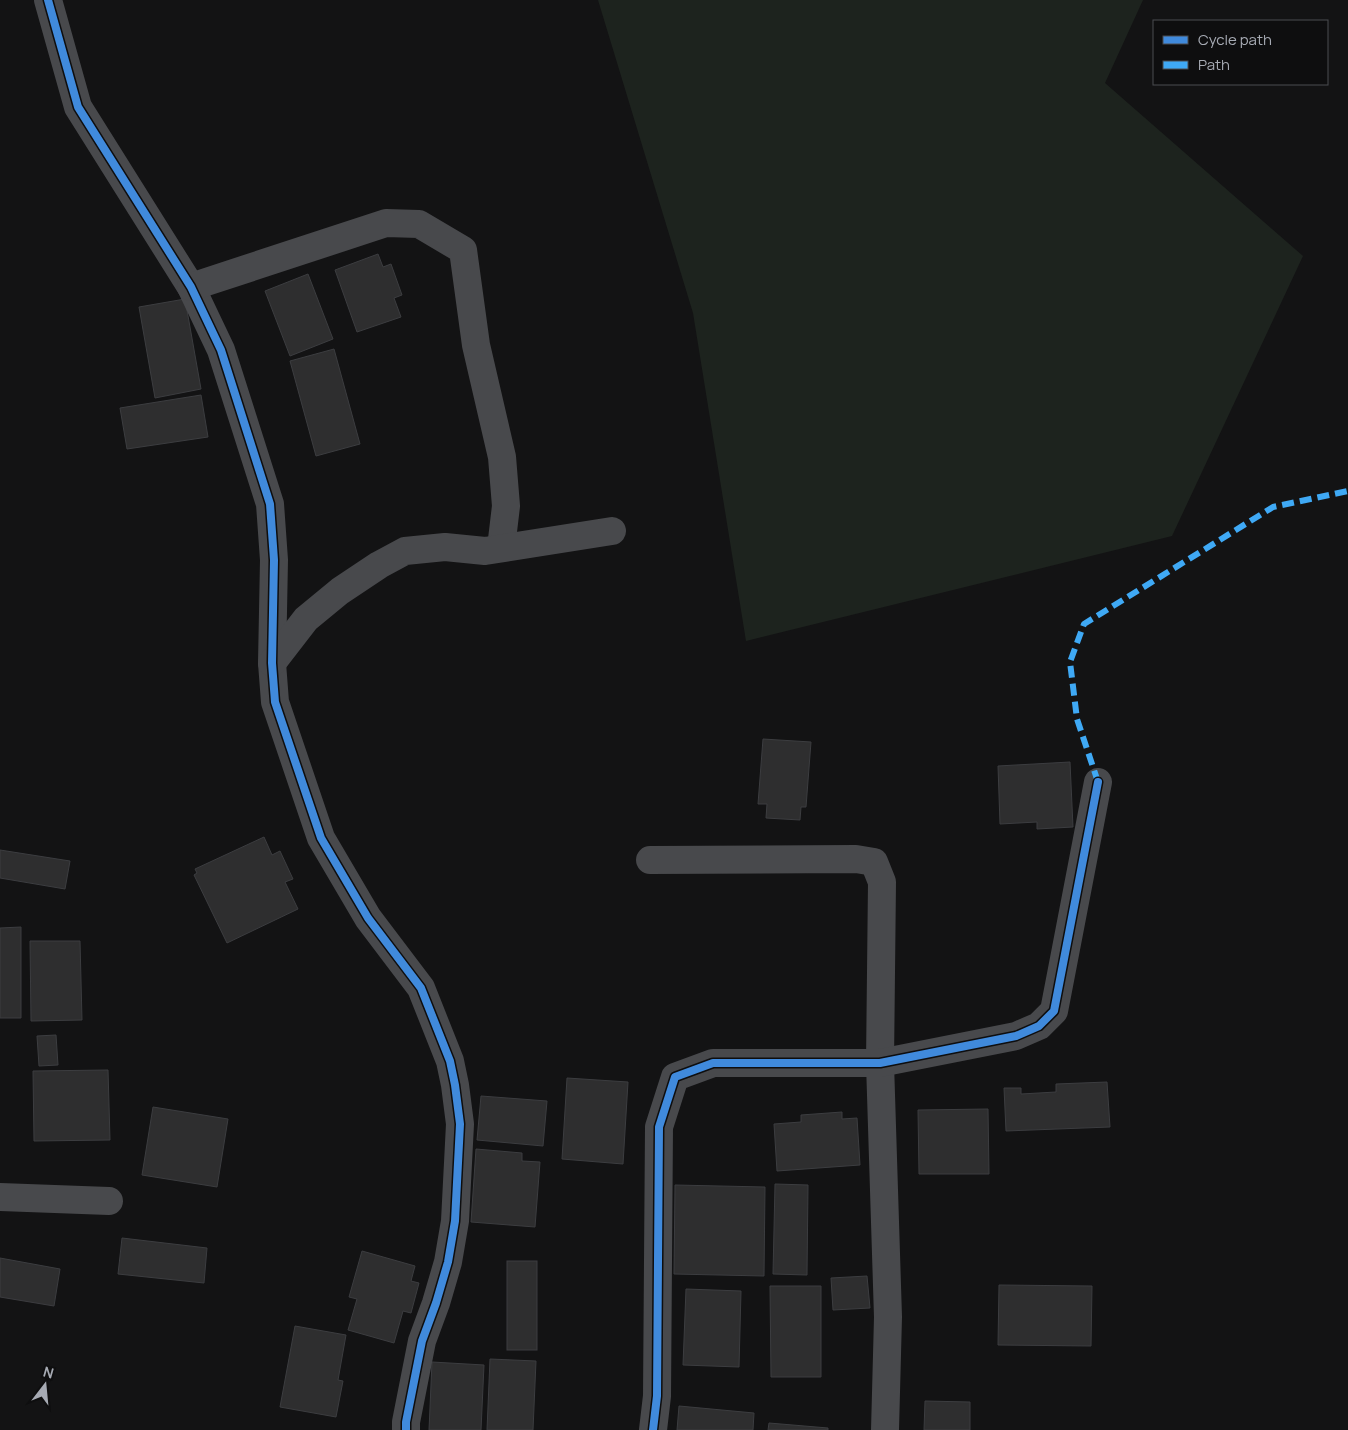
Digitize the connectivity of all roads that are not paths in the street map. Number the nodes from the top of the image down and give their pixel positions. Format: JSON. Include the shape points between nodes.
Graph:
{"nodes":[{"id":1,"x":48,"y":0,"type":"edge"},
{"id":2,"x":191,"y":287,"type":"junction"},
{"id":3,"x":612,"y":531,"type":"dead end"},
{"id":4,"x":501,"y":548,"type":"junction"},
{"id":5,"x":272,"y":663,"type":"junction"},
{"id":6,"x":1098,"y":782,"type":"dead end"},
{"id":7,"x":650,"y":860,"type":"dead end"},
{"id":8,"x":880,"y":1062,"type":"junction"},
{"id":9,"x":0,"y":1197,"type":"edge"},
{"id":10,"x":108,"y":1201,"type":"dead end"},
{"id":11,"x":406,"y":1430,"type":"edge"},
{"id":12,"x":653,"y":1430,"type":"edge"},
{"id":13,"x":885,"y":1430,"type":"edge"}],
"edges":[{"from":1,"to":2,"type":"street","via":[[78,107]]},
{"from":2,"to":4,"type":"street","via":[[386,222],[418,224],[463,250],[476,345],[502,457],[506,506]]},
{"from":2,"to":5,"type":"street","via":[[221,350],[270,504],[274,560]]},
{"from":3,"to":4,"type":"street"},
{"from":4,"to":5,"type":"street","via":[[485,551],[445,547],[405,551],[340,591],[306,619]]},
{"from":5,"to":11,"type":"street","via":[[275,702],[321,838],[368,918],[421,988],[450,1061],[455,1085],[460,1124],[455,1221],[448,1262],[422,1341]]},
{"from":6,"to":8,"type":"street","via":[[1054,1012],[1040,1026],[1016,1036]]},
{"from":7,"to":8,"type":"street","via":[[856,859],[874,862],[882,882]]},
{"from":8,"to":12,"type":"street","via":[[713,1063],[675,1077],[659,1127],[657,1396]]},
{"from":8,"to":13,"type":"street","via":[[888,1317]]},
{"from":9,"to":10,"type":"street"}]}
